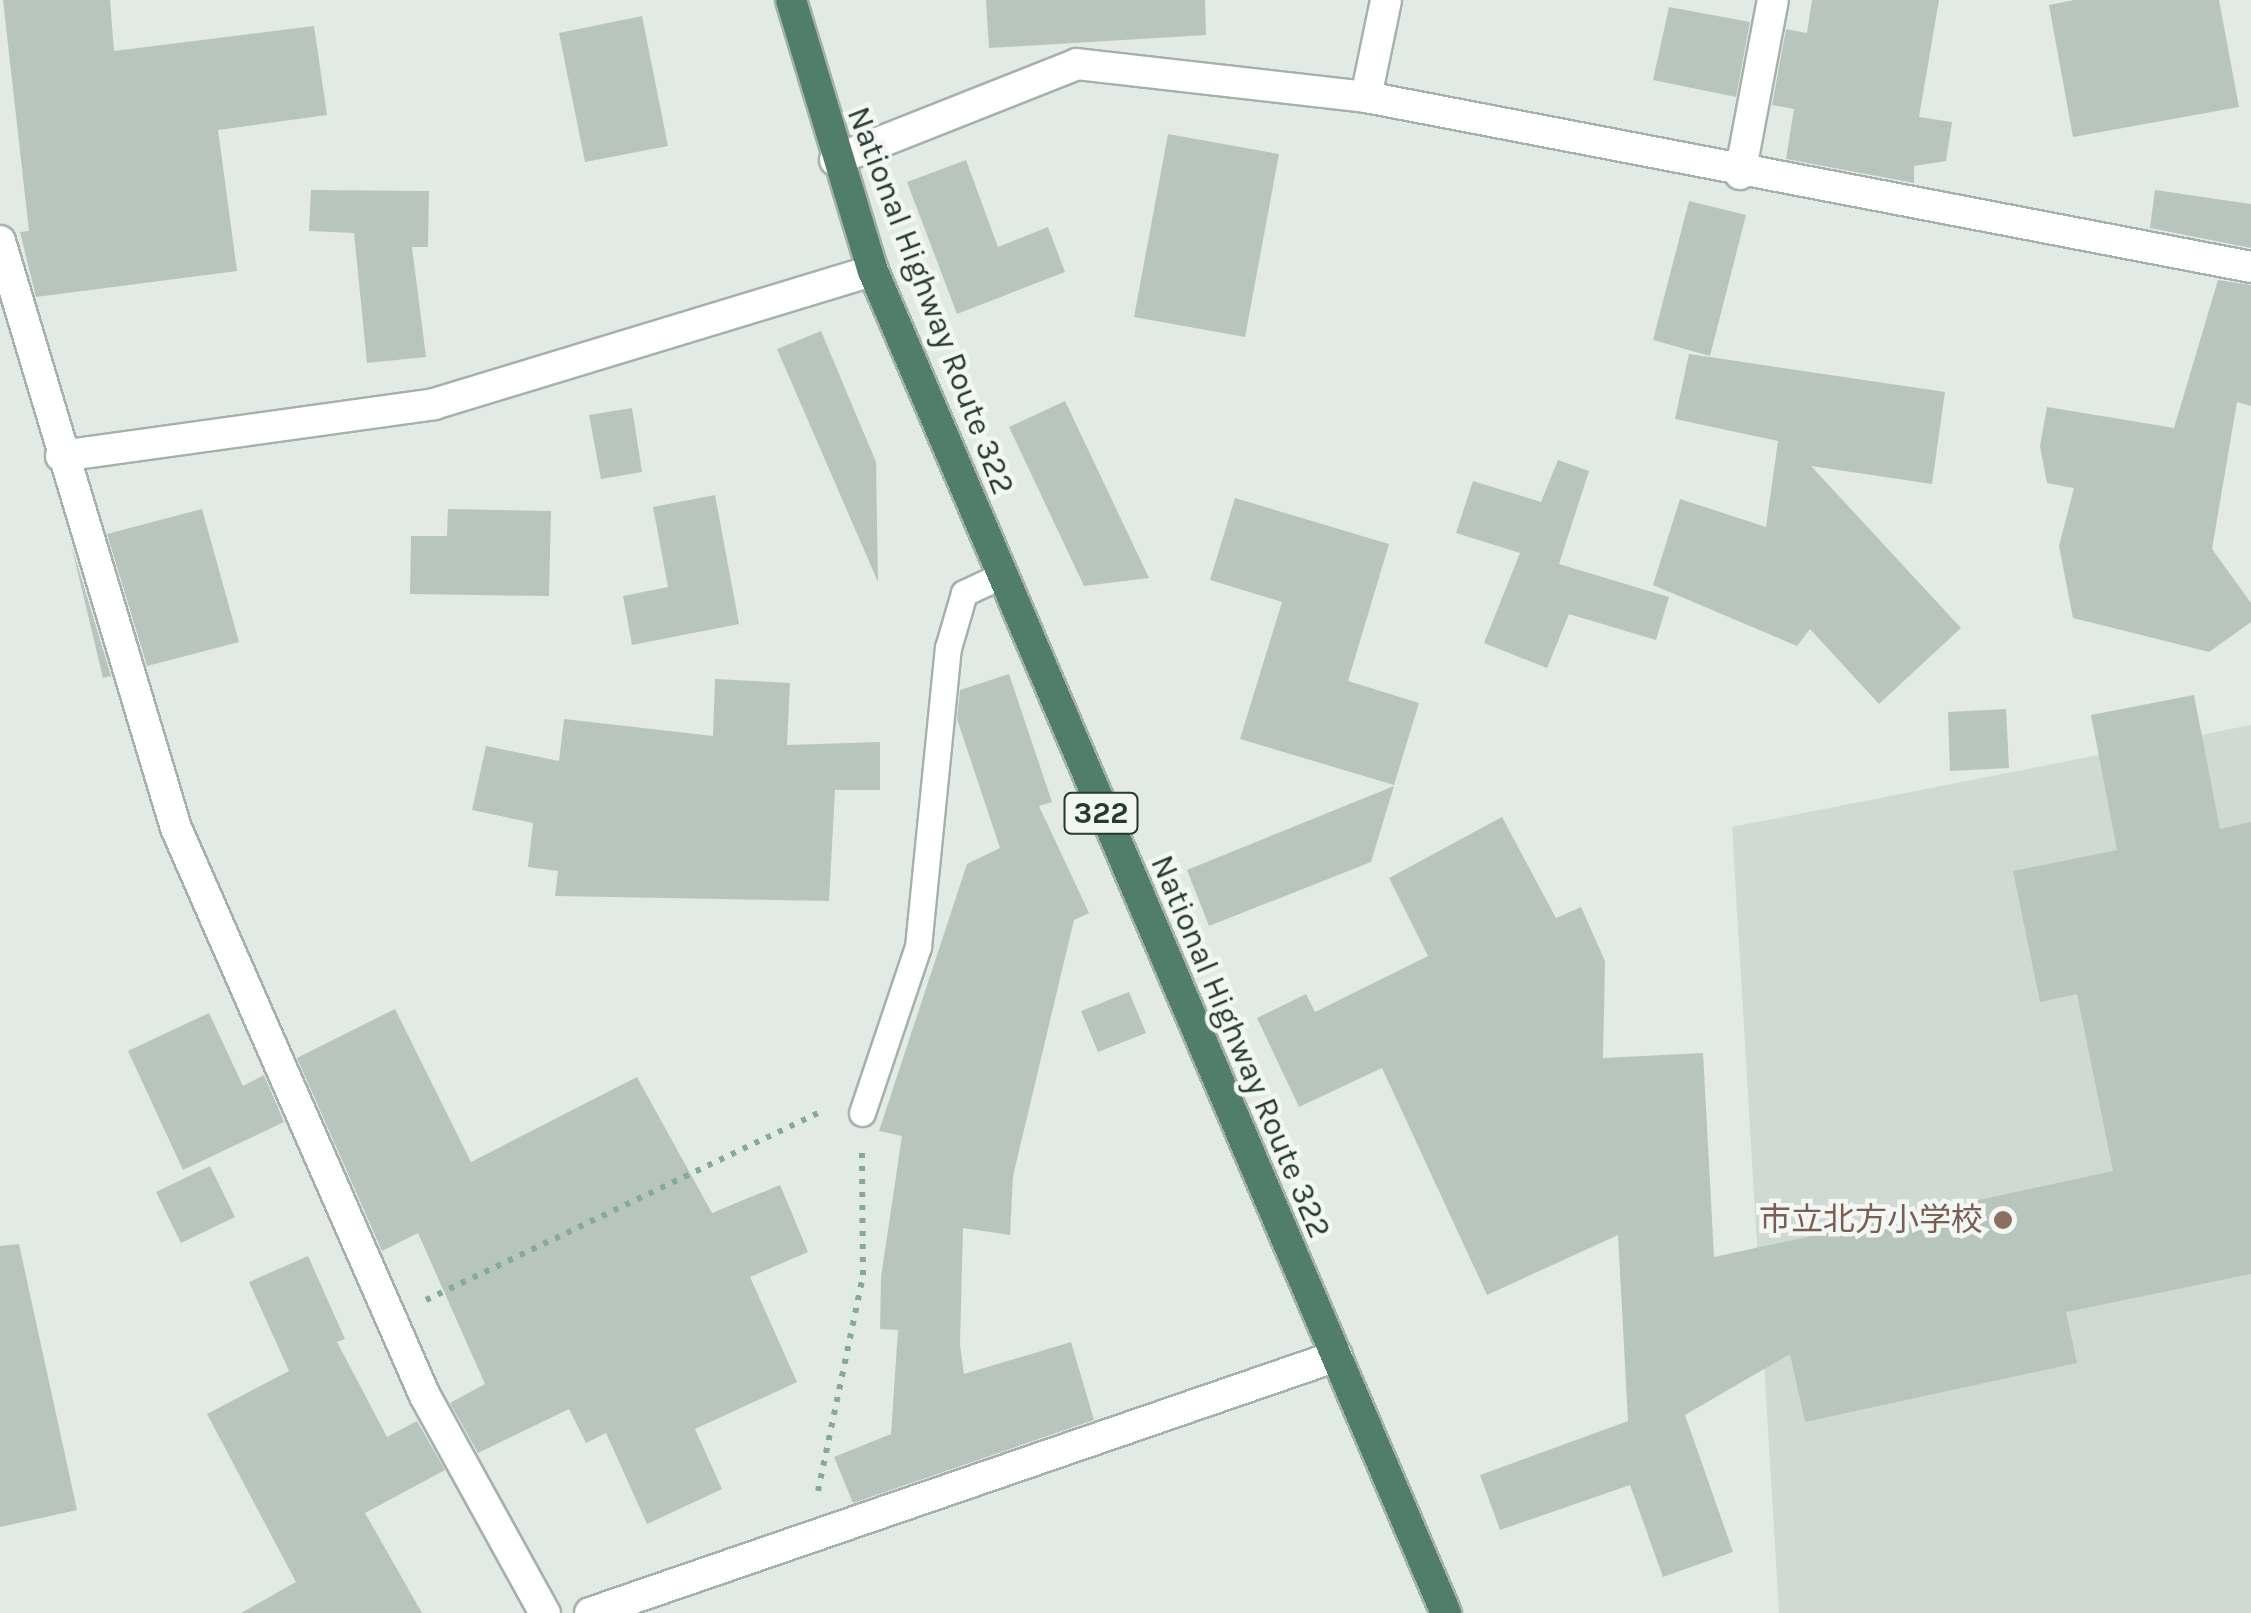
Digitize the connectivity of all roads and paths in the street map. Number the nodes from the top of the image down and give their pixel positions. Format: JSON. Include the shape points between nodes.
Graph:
{"nodes":[{"id":1,"x":791,"y":0,"type":"edge"},
{"id":2,"x":1386,"y":0,"type":"edge"},
{"id":3,"x":1773,"y":0,"type":"edge"},
{"id":4,"x":1366,"y":97,"type":"junction"},
{"id":5,"x":835,"y":160,"type":"junction"},
{"id":6,"x":1740,"y":174,"type":"junction"},
{"id":7,"x":0,"y":241,"type":"edge"},
{"id":8,"x":2251,"y":267,"type":"edge"},
{"id":9,"x":874,"y":271,"type":"junction"},
{"id":10,"x":61,"y":456,"type":"junction"},
{"id":11,"x":998,"y":577,"type":"junction"},
{"id":12,"x":862,"y":1112,"type":"junction"},
{"id":13,"x":390,"y":1317,"type":"junction"},
{"id":14,"x":1337,"y":1356,"type":"junction"},
{"id":15,"x":808,"y":1531,"type":"junction"},
{"id":16,"x":545,"y":1613,"type":"edge"},
{"id":17,"x":590,"y":1613,"type":"edge"},
{"id":18,"x":1446,"y":1613,"type":"edge"}],
"edges":[{"from":1,"to":5,"type":"highway","name":"National Highway Route 322","number":"322"},
{"from":2,"to":4,"type":"street"},
{"from":3,"to":6,"type":"street"},
{"from":4,"to":5,"type":"street","via":[[1077,64]]},
{"from":4,"to":6,"type":"street"},
{"from":5,"to":9,"type":"highway","name":"National Highway Route 322","number":"322"},
{"from":6,"to":8,"type":"street"},
{"from":7,"to":10,"type":"street"},
{"from":9,"to":10,"type":"street","via":[[434,404]]},
{"from":9,"to":11,"type":"highway","name":"National Highway Route 322","number":"322"},
{"from":10,"to":13,"type":"street","via":[[176,828]]},
{"from":11,"to":12,"type":"lane","via":[[964,593],[948,648],[918,947]]},
{"from":11,"to":14,"type":"highway","name":"National Highway Route 322","number":"322"},
{"from":12,"to":13,"type":"path","via":[[830,1108]]},
{"from":12,"to":15,"type":"path","via":[[863,1275]]},
{"from":13,"to":16,"type":"street"},
{"from":14,"to":15,"type":"street"},
{"from":14,"to":18,"type":"highway","name":"National Highway Route 322","number":"322"},
{"from":15,"to":17,"type":"street"}]}
